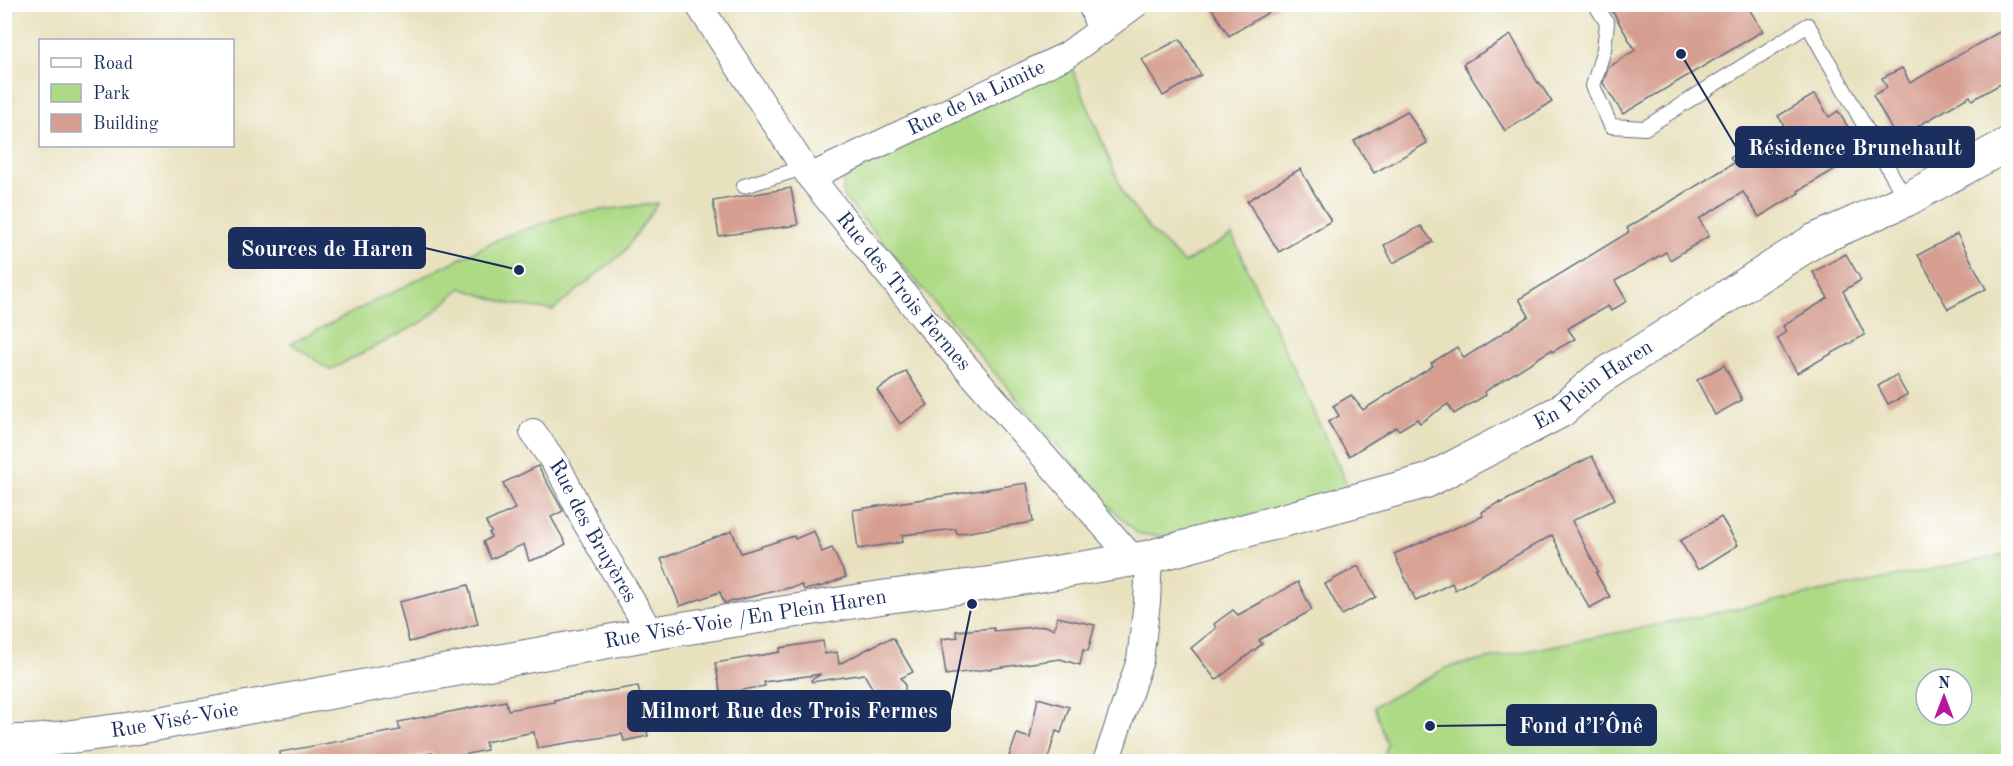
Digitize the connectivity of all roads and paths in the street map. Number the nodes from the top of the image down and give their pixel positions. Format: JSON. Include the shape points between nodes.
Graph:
{"nodes":[{"id":1,"x":698,"y":4,"type":"edge"},
{"id":2,"x":1090,"y":4,"type":"edge"},
{"id":3,"x":1136,"y":4,"type":"edge"},
{"id":4,"x":1595,"y":4,"type":"edge"},
{"id":5,"x":1101,"y":32,"type":"junction"},
{"id":6,"x":2008,"y":144,"type":"edge"},
{"id":7,"x":806,"y":172,"type":"junction"},
{"id":8,"x":744,"y":186,"type":"dead end"},
{"id":9,"x":1906,"y":200,"type":"junction"},
{"id":10,"x":533,"y":432,"type":"dead end"},
{"id":11,"x":1141,"y":558,"type":"junction"},
{"id":12,"x":646,"y":634,"type":"junction"},
{"id":13,"x":344,"y":691,"type":"joint"},
{"id":14,"x":4,"y":742,"type":"edge"},
{"id":15,"x":1106,"y":762,"type":"edge"}],
"edges":[{"from":1,"to":7,"type":"street","name":"Rue des Trois Fermes"},
{"from":2,"to":5,"type":"street"},
{"from":3,"to":5,"type":"street","name":"Rue de la Limite"},
{"from":4,"to":9,"type":"lane","via":[[1606,23],[1604,49],[1593,86],[1611,126],[1645,128],[1808,24]]},
{"from":5,"to":7,"type":"street","name":"Rue de la Limite","via":[[1067,55]]},
{"from":6,"to":9,"type":"street","name":"En Plein Haren"},
{"from":7,"to":8,"type":"lane"},
{"from":7,"to":11,"type":"street","name":"Rue des Trois Fermes","via":[[926,321]]},
{"from":9,"to":11,"type":"street","name":"En Plein Haren","via":[[1815,240],[1598,379],[1561,411],[1427,481]]},
{"from":10,"to":12,"type":"street","name":"Rue des Bruyères","via":[[559,469],[643,620]]},
{"from":11,"to":12,"type":"street","name":"Rue Visé-Voie /En Plein Haren"},
{"from":11,"to":15,"type":"street","via":[[1147,603],[1140,660]]},
{"from":12,"to":13,"type":"street","name":"Rue Visé-Voie /En Plein Haren"},
{"from":13,"to":14,"type":"street","name":"Rue Visé-Voie","via":[[129,729]]}]}
